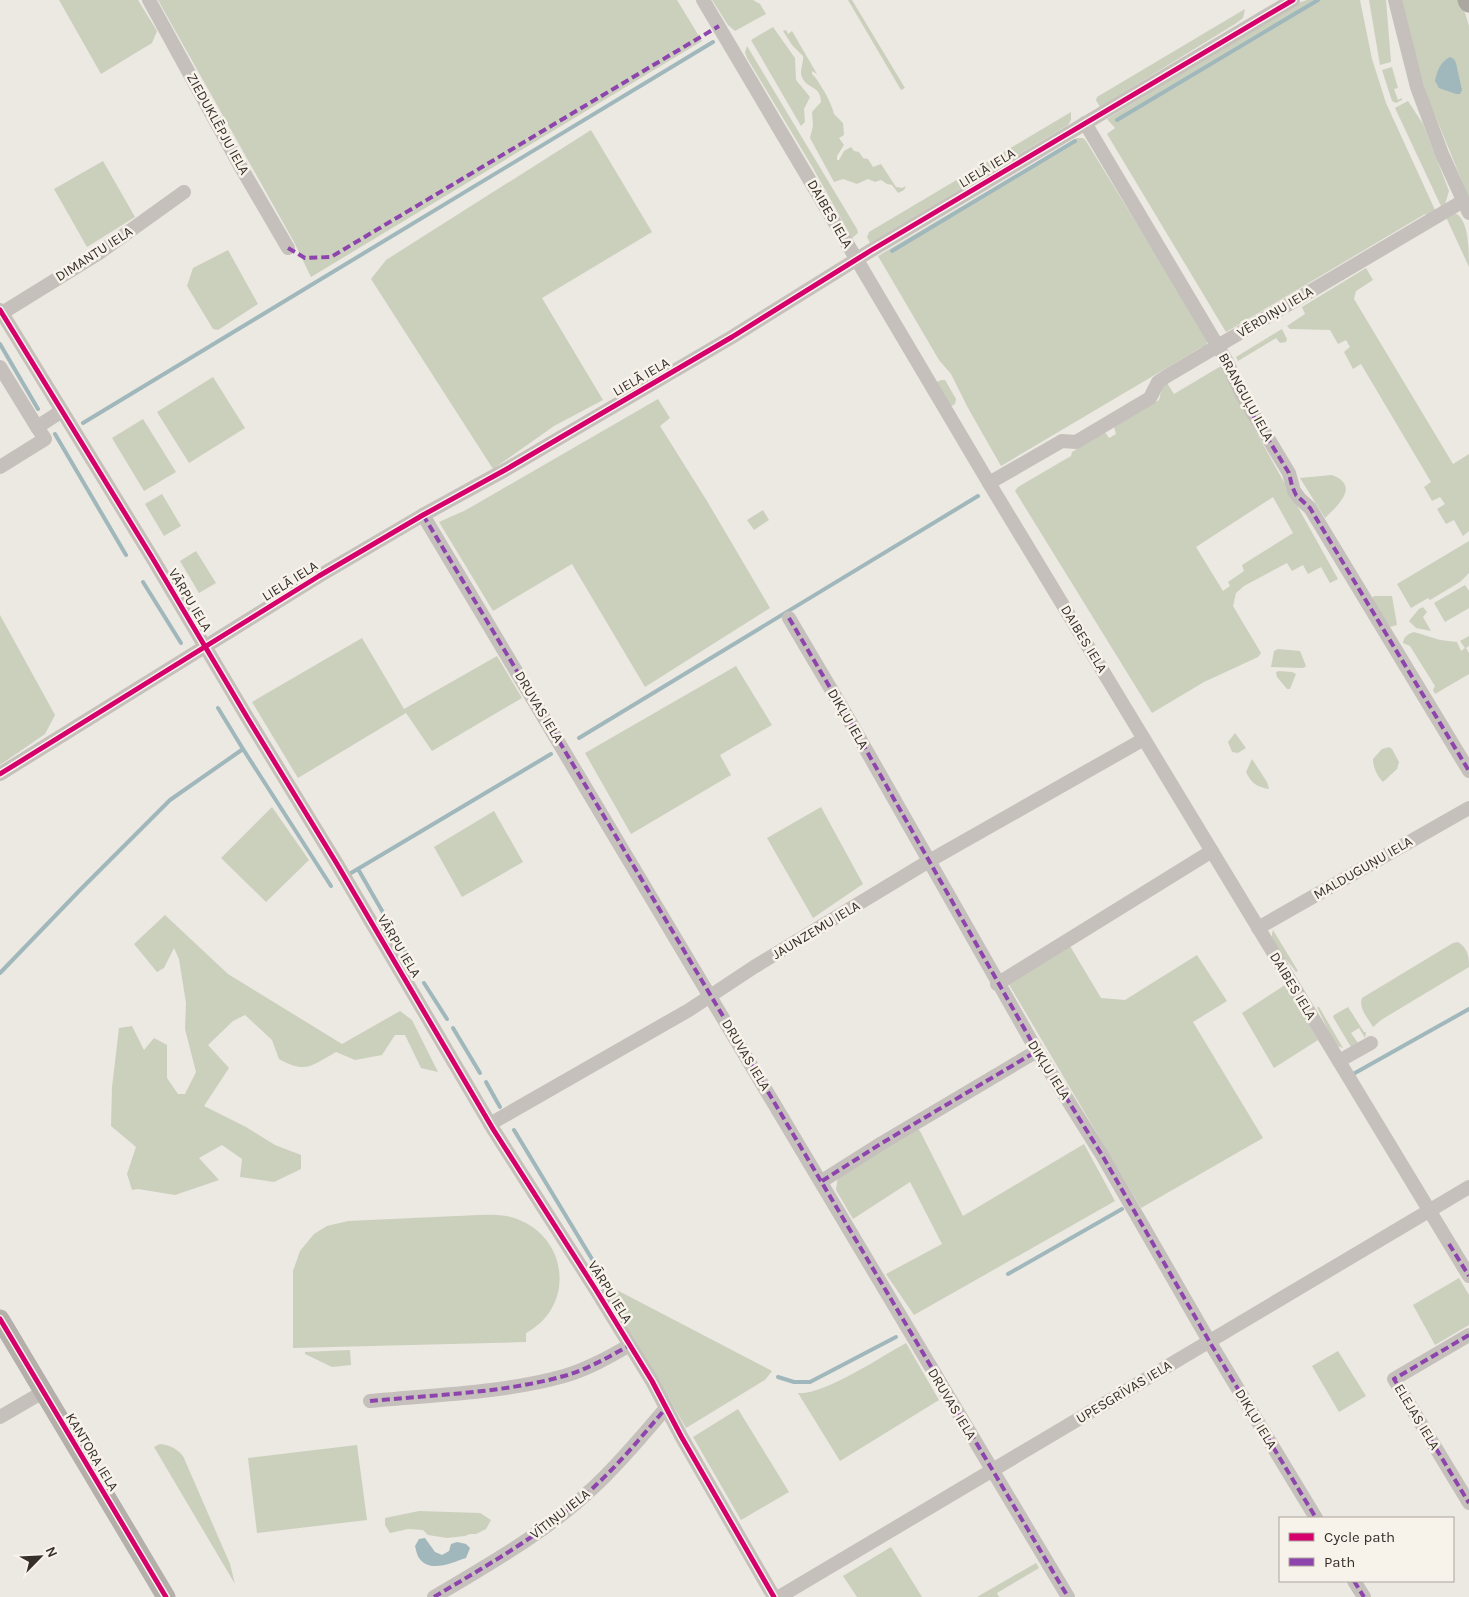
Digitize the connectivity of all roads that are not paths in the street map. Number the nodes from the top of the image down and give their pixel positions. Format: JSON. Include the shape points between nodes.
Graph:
{"nodes":[{"id":1,"x":149,"y":0,"type":"edge"},
{"id":2,"x":703,"y":0,"type":"edge"},
{"id":3,"x":1293,"y":0,"type":"edge"},
{"id":4,"x":1395,"y":0,"type":"edge"},
{"id":5,"x":1085,"y":123,"type":"junction"},
{"id":6,"x":184,"y":192,"type":"dead end"},
{"id":7,"x":1466,"y":207,"type":"edge"},
{"id":8,"x":288,"y":248,"type":"dead end"},
{"id":9,"x":856,"y":259,"type":"junction"},
{"id":10,"x":1,"y":311,"type":"edge"},
{"id":11,"x":1218,"y":346,"type":"junction"},
{"id":12,"x":0,"y":367,"type":"edge"},
{"id":13,"x":62,"y":411,"type":"junction"},
{"id":14,"x":38,"y":426,"type":"junction"},
{"id":15,"x":0,"y":467,"type":"edge"},
{"id":16,"x":989,"y":483,"type":"junction"},
{"id":17,"x":423,"y":514,"type":"junction"},
{"id":18,"x":789,"y":618,"type":"dead end"},
{"id":19,"x":206,"y":648,"type":"junction"},
{"id":20,"x":1144,"y":739,"type":"junction"},
{"id":21,"x":1469,"y":771,"type":"edge"},
{"id":22,"x":0,"y":774,"type":"edge"},
{"id":23,"x":1469,"y":808,"type":"edge"},
{"id":24,"x":1212,"y":851,"type":"junction"},
{"id":25,"x":929,"y":861,"type":"junction"},
{"id":26,"x":1258,"y":928,"type":"junction"},
{"id":27,"x":997,"y":984,"type":"junction"},
{"id":28,"x":710,"y":996,"type":"junction"},
{"id":29,"x":1371,"y":1042,"type":"dead end"},
{"id":30,"x":1037,"y":1051,"type":"junction"},
{"id":31,"x":1339,"y":1061,"type":"junction"},
{"id":32,"x":490,"y":1124,"type":"junction"},
{"id":33,"x":822,"y":1181,"type":"junction"},
{"id":34,"x":1469,"y":1187,"type":"edge"},
{"id":35,"x":1428,"y":1210,"type":"junction"},
{"id":36,"x":1469,"y":1276,"type":"edge"},
{"id":37,"x":0,"y":1319,"type":"edge"},
{"id":38,"x":1469,"y":1335,"type":"edge"},
{"id":39,"x":1209,"y":1341,"type":"junction"},
{"id":40,"x":630,"y":1345,"type":"junction"},
{"id":41,"x":43,"y":1392,"type":"junction"},
{"id":42,"x":370,"y":1401,"type":"dead end"},
{"id":43,"x":666,"y":1408,"type":"junction"},
{"id":44,"x":0,"y":1417,"type":"edge"},
{"id":45,"x":992,"y":1470,"type":"junction"},
{"id":46,"x":1469,"y":1503,"type":"edge"},
{"id":47,"x":1315,"y":1517,"type":"edge"},
{"id":48,"x":1355,"y":1582,"type":"edge"},
{"id":49,"x":166,"y":1597,"type":"edge"},
{"id":50,"x":434,"y":1597,"type":"edge"},
{"id":51,"x":774,"y":1597,"type":"edge"},
{"id":52,"x":778,"y":1597,"type":"edge"},
{"id":53,"x":1068,"y":1597,"type":"edge"},
{"id":54,"x":1364,"y":1597,"type":"edge"}],
"edges":[{"from":1,"to":8,"type":"street","name":"ZIEDUKLĒPJU IELA"},
{"from":2,"to":9,"type":"street","name":"DAIBES IELA"},
{"from":3,"to":5,"type":"street","name":"LIELĀ IELA"},
{"from":4,"to":7,"type":"street","via":[[1417,87]]},
{"from":5,"to":9,"type":"street","name":"LIELĀ IELA"},
{"from":5,"to":11,"type":"street","name":"BRANGUĻU IELA"},
{"from":6,"to":10,"type":"street","name":"DIMANTU IELA","via":[[99,253]]},
{"from":7,"to":11,"type":"street","name":"VĒRDIŅU IELA"},
{"from":9,"to":16,"type":"street","name":"DAIBES IELA"},
{"from":9,"to":17,"type":"street","name":"LIELĀ IELA","via":[[693,360]]},
{"from":10,"to":13,"type":"street","name":"VĀRPU IELA"},
{"from":11,"to":16,"type":"street","name":"VĒRDIŅU IELA","via":[[1158,382],[1150,398],[1076,442],[1062,441]]},
{"from":11,"to":21,"type":"street","name":"BRANGUĻU IELA","via":[[1242,395],[1289,473],[1294,491],[1310,508]]},
{"from":12,"to":14,"type":"street"},
{"from":13,"to":14,"type":"street"},
{"from":13,"to":19,"type":"street","name":"VĀRPU IELA"},
{"from":14,"to":15,"type":"street","via":[[45,439]]},
{"from":16,"to":20,"type":"street","name":"DAIBES IELA"},
{"from":17,"to":19,"type":"street","name":"LIELĀ IELA"},
{"from":17,"to":28,"type":"street","name":"DRUVAS IELA"},
{"from":18,"to":25,"type":"street","name":"DIKĻU IELA"},
{"from":19,"to":22,"type":"street","name":"LIELĀ IELA"},
{"from":19,"to":32,"type":"street","name":"VĀRPU IELA"},
{"from":20,"to":24,"type":"street","name":"DAIBES IELA"},
{"from":20,"to":25,"type":"street","name":"JAUNZEMU IELA"},
{"from":23,"to":26,"type":"street","name":"MALDUGUŅU IELA"},
{"from":24,"to":26,"type":"street","name":"DAIBES IELA"},
{"from":24,"to":27,"type":"street"},
{"from":25,"to":27,"type":"street","name":"DIKĻU IELA"},
{"from":25,"to":28,"type":"street","name":"JAUNZEMU IELA"},
{"from":26,"to":31,"type":"street","name":"DAIBES IELA"},
{"from":27,"to":30,"type":"street","name":"DIKĻU IELA"},
{"from":28,"to":32,"type":"street","name":"JAUNZEMU IELA"},
{"from":28,"to":33,"type":"street","name":"DRUVAS IELA"},
{"from":29,"to":31,"type":"street"},
{"from":30,"to":33,"type":"street"},
{"from":30,"to":39,"type":"street","name":"DIKĻU IELA","via":[[1102,1155]]},
{"from":31,"to":35,"type":"street","name":"DAIBES IELA"},
{"from":32,"to":40,"type":"street","name":"VĀRPU IELA"},
{"from":33,"to":45,"type":"street","name":"DRUVAS IELA"},
{"from":34,"to":35,"type":"street","name":"UPESGRĪVAS IELA"},
{"from":35,"to":36,"type":"street","name":"DAIBES IELA"},
{"from":35,"to":39,"type":"street","name":"UPESGRĪVAS IELA"},
{"from":37,"to":41,"type":"main road","name":"KANTORA IELA"},
{"from":38,"to":46,"type":"street","name":"ELEJAS IELA","via":[[1394,1378]]},
{"from":39,"to":45,"type":"street","name":"UPESGRĪVAS IELA"},
{"from":39,"to":47,"type":"street","name":"DIKĻU IELA"},
{"from":40,"to":42,"type":"street","via":[[564,1376],[500,1389]]},
{"from":40,"to":43,"type":"street","name":"VĀRPU IELA"},
{"from":41,"to":44,"type":"street"},
{"from":41,"to":49,"type":"main road","name":"KANTORA IELA"},
{"from":43,"to":50,"type":"street","name":"VĪTIŅU IELA","via":[[610,1472],[553,1522]]},
{"from":43,"to":51,"type":"street","name":"VĀRPU IELA"},
{"from":45,"to":52,"type":"street","name":"UPESGRĪVAS IELA"},
{"from":45,"to":53,"type":"street","name":"DRUVAS IELA"},
{"from":48,"to":54,"type":"street"}]}
